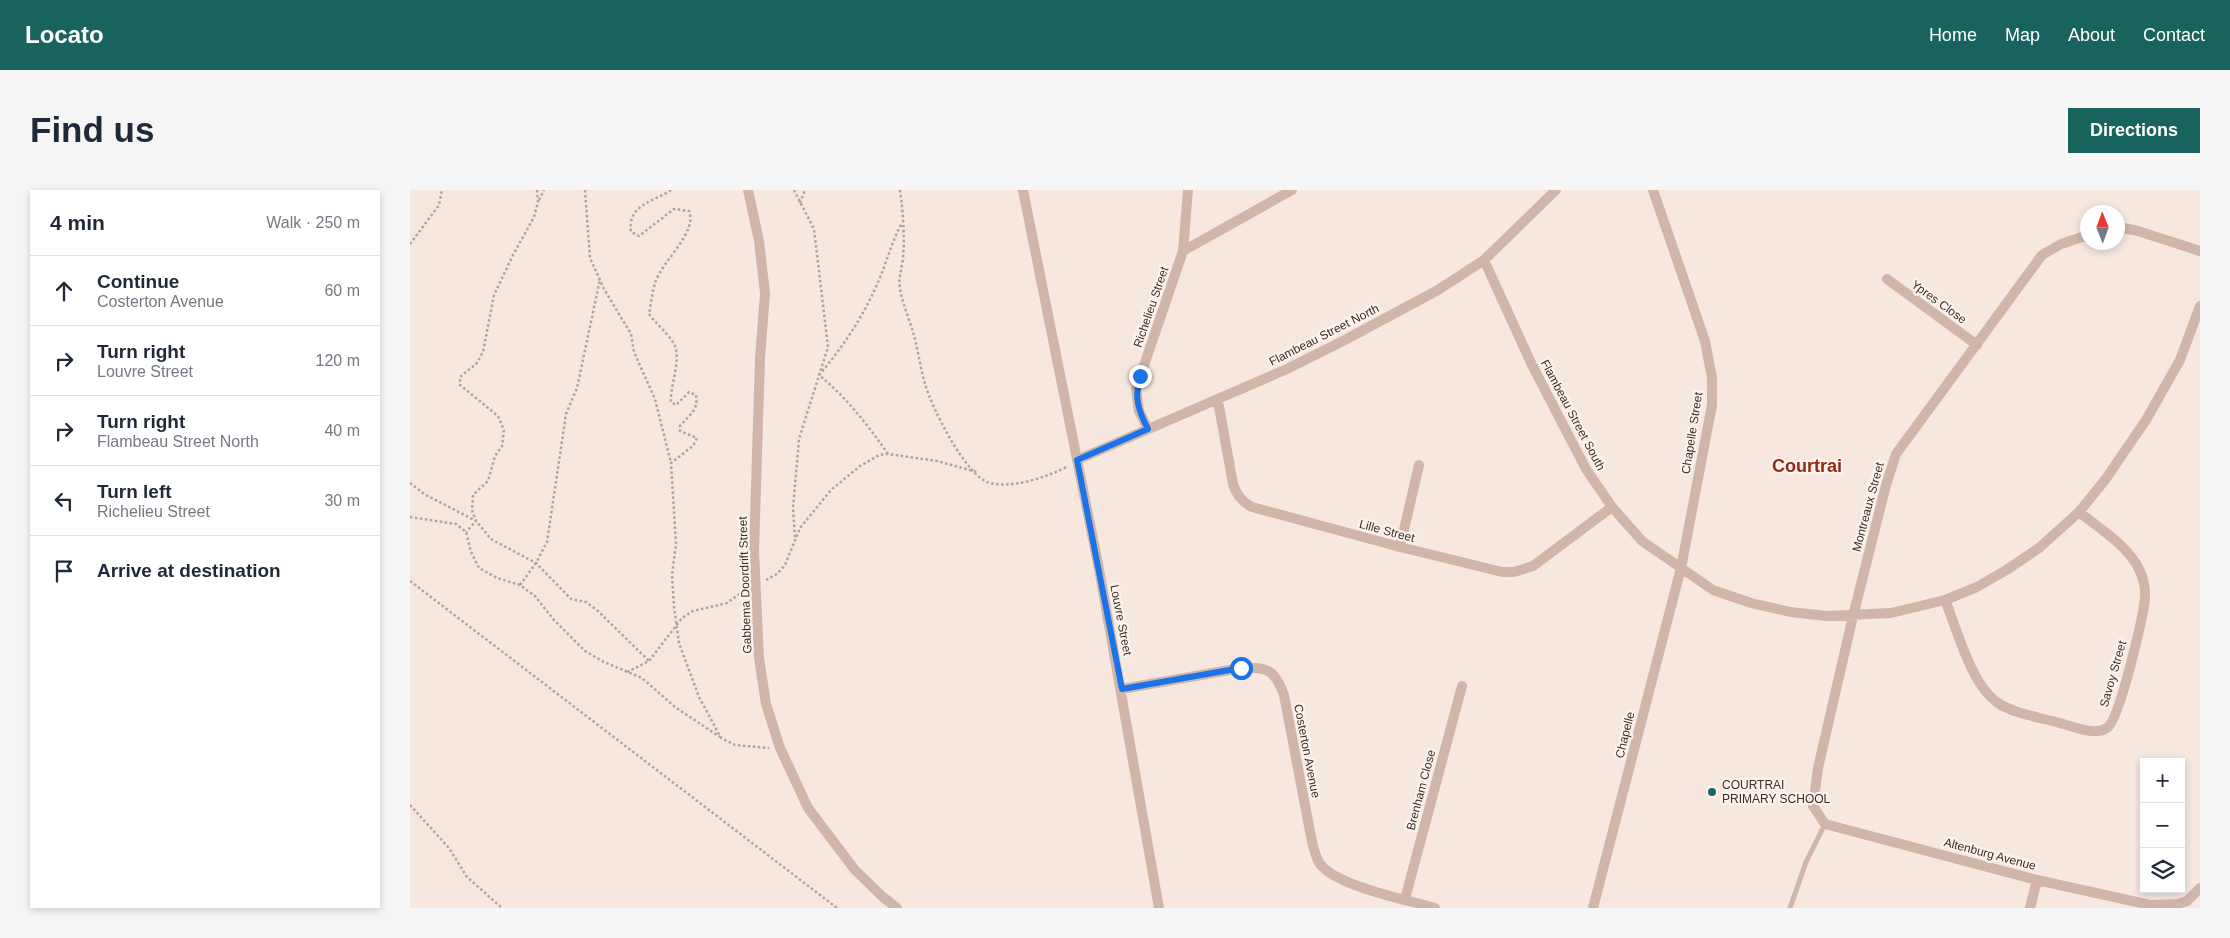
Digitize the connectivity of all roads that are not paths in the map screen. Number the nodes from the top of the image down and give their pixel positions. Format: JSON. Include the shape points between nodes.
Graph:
{"nodes":[{"id":1,"x":748,"y":190,"type":"edge"},
{"id":2,"x":1023,"y":190,"type":"edge"},
{"id":3,"x":1188,"y":190,"type":"edge"},
{"id":4,"x":1292,"y":190,"type":"edge"},
{"id":5,"x":1556,"y":190,"type":"edge"},
{"id":6,"x":1653,"y":190,"type":"edge"},
{"id":7,"x":2125,"y":228,"type":"edge"},
{"id":8,"x":2080,"y":238,"type":"edge"},
{"id":9,"x":1184,"y":251,"type":"junction"},
{"id":10,"x":2200,"y":251,"type":"edge"},
{"id":11,"x":1484,"y":260,"type":"junction"},
{"id":12,"x":1887,"y":279,"type":"dead end"},
{"id":13,"x":2200,"y":306,"type":"edge"},
{"id":14,"x":1977,"y":346,"type":"junction"},
{"id":15,"x":1218,"y":401,"type":"junction"},
{"id":16,"x":1148,"y":429,"type":"junction"},
{"id":17,"x":1077,"y":460,"type":"junction"},
{"id":18,"x":1419,"y":466,"type":"dead end"},
{"id":19,"x":1612,"y":507,"type":"junction"},
{"id":20,"x":2079,"y":512,"type":"junction"},
{"id":21,"x":1400,"y":547,"type":"junction"},
{"id":22,"x":1680,"y":568,"type":"junction"},
{"id":23,"x":1945,"y":600,"type":"junction"},
{"id":24,"x":1853,"y":616,"type":"junction"},
{"id":25,"x":1462,"y":686,"type":"dead end"},
{"id":26,"x":1122,"y":689,"type":"junction"},
{"id":27,"x":1825,"y":824,"type":"junction"},
{"id":28,"x":2037,"y":880,"type":"junction"},
{"id":29,"x":2200,"y":888,"type":"edge"},
{"id":30,"x":1405,"y":900,"type":"junction"},
{"id":31,"x":2187,"y":904,"type":"edge"},
{"id":32,"x":897,"y":908,"type":"edge"},
{"id":33,"x":1159,"y":908,"type":"edge"},
{"id":34,"x":1435,"y":908,"type":"edge"},
{"id":35,"x":1593,"y":908,"type":"edge"},
{"id":36,"x":1790,"y":908,"type":"edge"},
{"id":37,"x":2030,"y":908,"type":"edge"}],
"edges":[{"from":1,"to":32,"type":"street","name":"Gabbema Doordrift Street","via":[[759,241],[765,293],[754,551],[760,668],[766,704],[780,748],[808,808],[855,870]]},
{"from":2,"to":17,"type":"street","name":"Louvre Street"},
{"from":3,"to":9,"type":"street","name":"Richelieu Street"},
{"from":4,"to":9,"type":"street"},
{"from":5,"to":11,"type":"street","name":"Flambeau Street North"},
{"from":6,"to":22,"type":"street","name":"Chapelle Street","via":[[1705,341],[1712,378],[1712,405]]},
{"from":7,"to":10,"type":"street"},
{"from":8,"to":14,"type":"street","name":"Montreaux Street","via":[[2042,255]]},
{"from":9,"to":16,"type":"street","name":"Richelieu Street","via":[[1136,389],[1139,410]]},
{"from":11,"to":15,"type":"street","name":"Flambeau Street North","via":[[1438,290],[1343,342]]},
{"from":11,"to":19,"type":"street","name":"Flambeau Street South","via":[[1570,440]]},
{"from":12,"to":14,"type":"street","name":"Ypres Close"},
{"from":13,"to":20,"type":"street","name":"Flambeau Street South","via":[[2180,360],[2146,420]]},
{"from":14,"to":24,"type":"street","name":"Montreaux Street","via":[[1896,454]]},
{"from":15,"to":16,"type":"street","name":"Flambeau Street North"},
{"from":15,"to":21,"type":"street","name":"Lille Street","via":[[1234,484],[1237,495],[1245,503]]},
{"from":16,"to":17,"type":"street","name":"Flambeau Street North"},
{"from":17,"to":26,"type":"street","name":"Louvre Street"},
{"from":18,"to":21,"type":"street"},
{"from":19,"to":21,"type":"street","name":"Lille Street","via":[[1522,571],[1502,572]]},
{"from":19,"to":22,"type":"street","name":"Flambeau Street South","via":[[1642,542]]},
{"from":20,"to":23,"type":"street","name":"Flambeau Street South","via":[[2039,548],[2008,569]]},
{"from":20,"to":23,"type":"street","name":"Savoy Street","via":[[2134,559],[2144,584],[2145,597],[2132,657],[2118,708],[2107,728],[2099,731],[2081,729],[1998,703],[1974,673]]},
{"from":22,"to":24,"type":"street","name":"Flambeau Street South","via":[[1713,590],[1751,603],[1790,612]]},
{"from":22,"to":35,"type":"street","name":"Chapelle"},
{"from":23,"to":24,"type":"street","name":"Flambeau Street South","via":[[1891,613]]},
{"from":24,"to":27,"type":"street","name":"Montreaux Street","via":[[1814,797],[1816,812]]},
{"from":25,"to":30,"type":"street","name":"Brenham Close"},
{"from":26,"to":30,"type":"street","name":"Costerton Avenue","via":[[1241,668],[1254,667],[1274,674],[1284,695],[1312,842],[1321,864],[1339,878]]},
{"from":26,"to":33,"type":"street","name":"Louvre Street"},
{"from":27,"to":28,"type":"street","name":"Altenburg Avenue"},
{"from":27,"to":36,"type":"lane","via":[[1806,862]]},
{"from":28,"to":31,"type":"street","name":"Altenburg Avenue","via":[[2150,905]]},
{"from":28,"to":37,"type":"street"},
{"from":29,"to":31,"type":"street"},
{"from":30,"to":34,"type":"street","name":"Costerton Avenue"}]}
